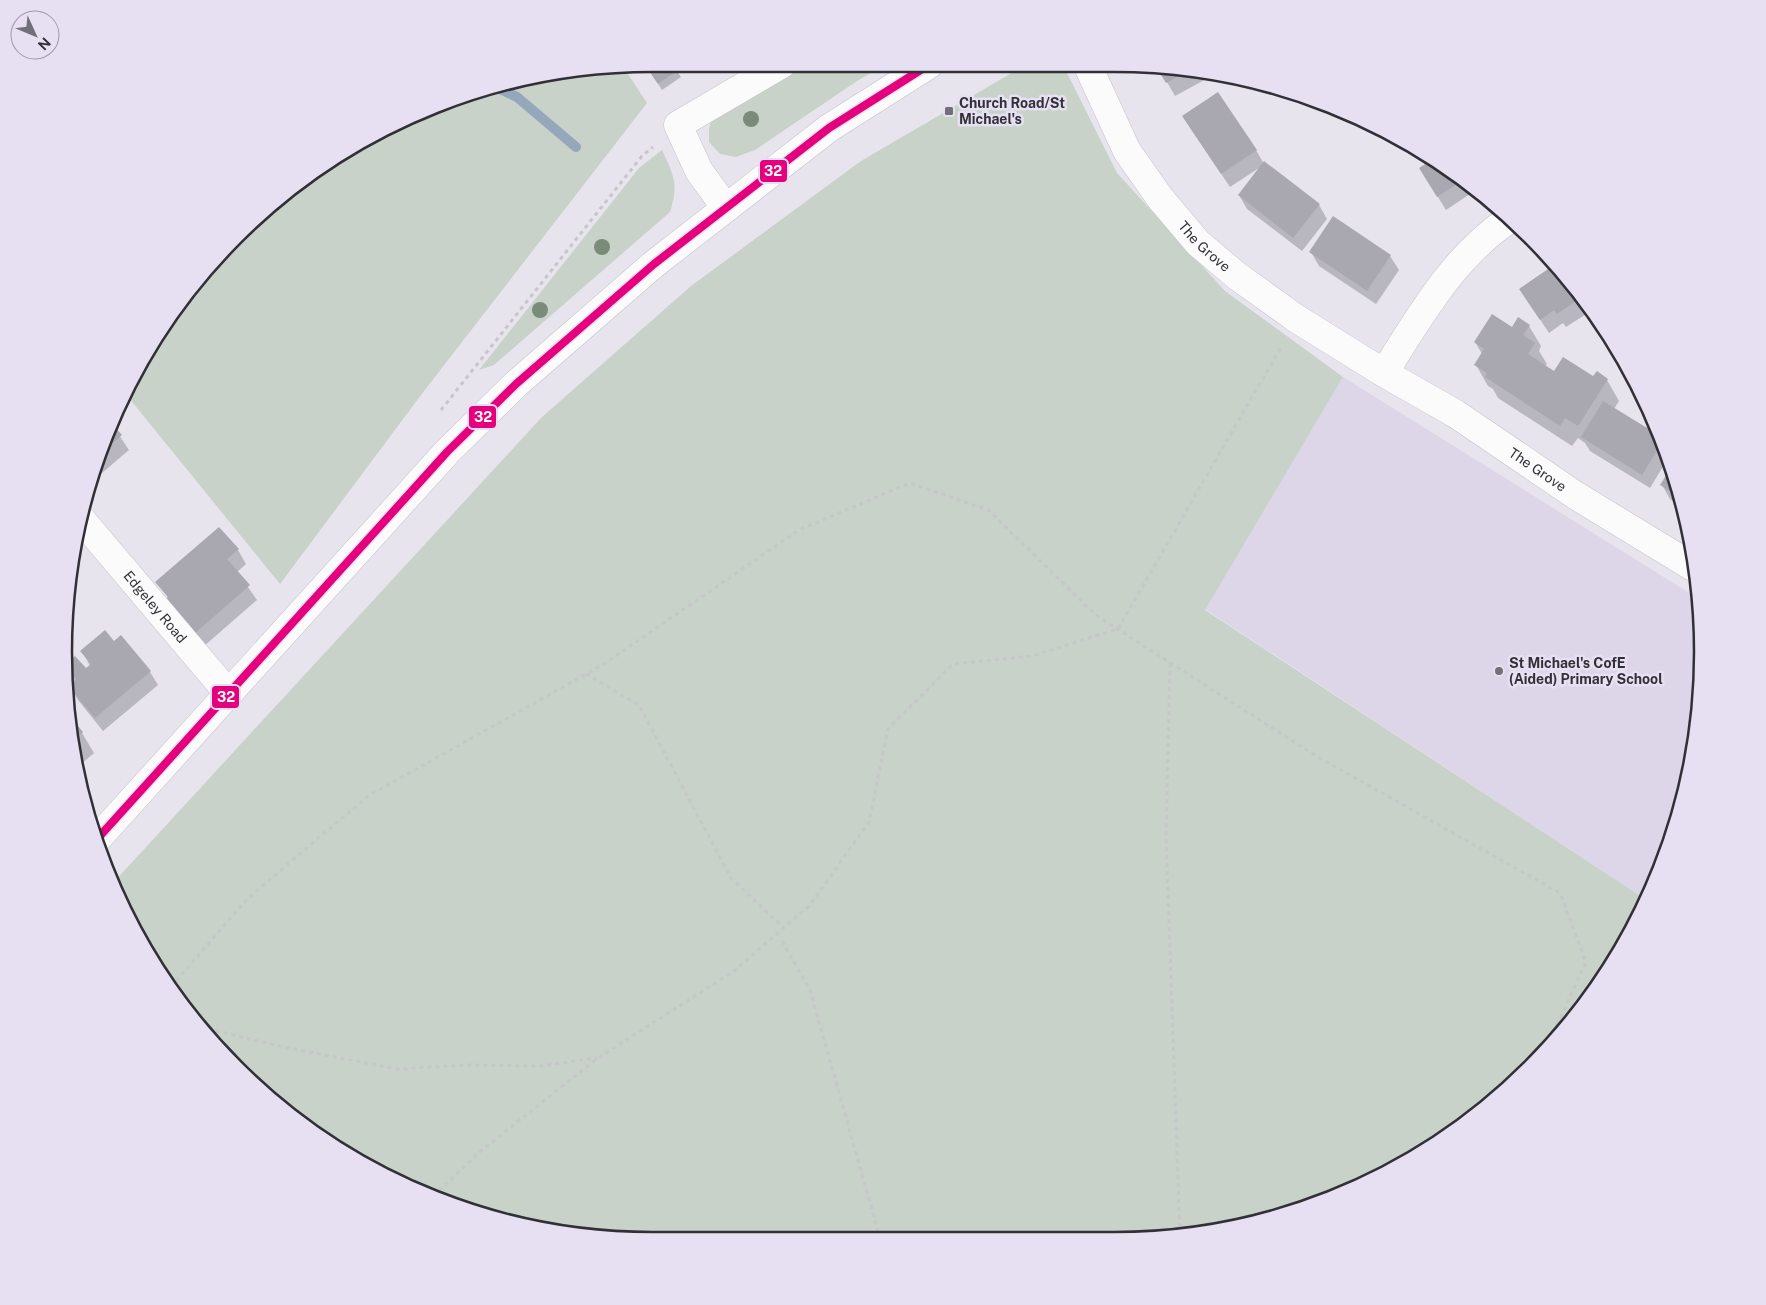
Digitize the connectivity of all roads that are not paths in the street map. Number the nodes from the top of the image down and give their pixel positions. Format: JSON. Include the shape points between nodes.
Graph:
{"nodes":[{"id":1,"x":768,"y":72,"type":"edge"},
{"id":2,"x":917,"y":72,"type":"edge"},
{"id":3,"x":1090,"y":72,"type":"edge"},
{"id":4,"x":726,"y":208,"type":"junction"},
{"id":5,"x":1503,"y":223,"type":"edge"},
{"id":6,"x":1384,"y":373,"type":"junction"},
{"id":7,"x":87,"y":526,"type":"edge"},
{"id":8,"x":1686,"y":563,"type":"edge"},
{"id":9,"x":229,"y":694,"type":"junction"},
{"id":10,"x":102,"y":834,"type":"edge"}],
"edges":[{"from":1,"to":4,"type":"street","via":[[678,125],[699,171]]},
{"from":2,"to":4,"type":"street","via":[[829,128]]},
{"from":3,"to":6,"type":"street","name":"The Grove","via":[[1127,151],[1160,198],[1198,243],[1237,276],[1297,318]]},
{"from":4,"to":9,"type":"street","via":[[589,319],[516,384],[447,452]]},
{"from":5,"to":6,"type":"street","via":[[1457,268],[1429,302]]},
{"from":6,"to":8,"type":"street","name":"The Grove","via":[[1456,414],[1575,495]]},
{"from":7,"to":9,"type":"street","name":"Edgeley Road"},
{"from":9,"to":10,"type":"street"}]}
